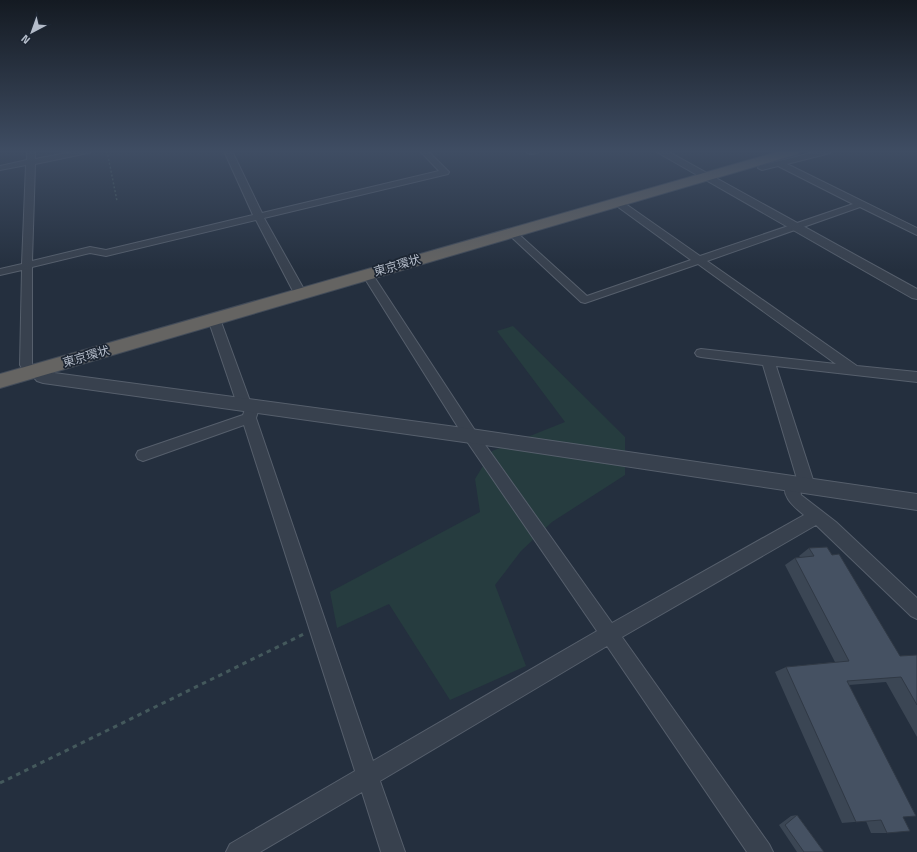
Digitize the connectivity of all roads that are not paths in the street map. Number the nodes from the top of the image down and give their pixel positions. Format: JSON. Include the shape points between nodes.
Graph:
{"nodes":[{"id":1,"x":29,"y":191,"type":"edge"},
{"id":2,"x":247,"y":191,"type":"edge"},
{"id":3,"x":368,"y":191,"type":"edge"},
{"id":4,"x":646,"y":191,"type":"edge"},
{"id":5,"x":652,"y":191,"type":"edge"},
{"id":6,"x":729,"y":191,"type":"edge"},
{"id":7,"x":835,"y":191,"type":"edge"},
{"id":8,"x":617,"y":202,"type":"junction"},
{"id":9,"x":862,"y":204,"type":"junction"},
{"id":10,"x":260,"y":217,"type":"junction"},
{"id":11,"x":794,"y":228,"type":"junction"},
{"id":12,"x":511,"y":232,"type":"junction"},
{"id":13,"x":917,"y":232,"type":"edge"},
{"id":14,"x":700,"y":260,"type":"junction"},
{"id":15,"x":27,"y":265,"type":"junction"},
{"id":16,"x":0,"y":272,"type":"edge"},
{"id":17,"x":367,"y":274,"type":"junction"},
{"id":18,"x":298,"y":290,"type":"junction"},
{"id":19,"x":917,"y":296,"type":"edge"},
{"id":20,"x":214,"y":319,"type":"junction"},
{"id":21,"x":701,"y":353,"type":"dead end"},
{"id":22,"x":768,"y":361,"type":"junction"},
{"id":23,"x":32,"y":367,"type":"junction"},
{"id":24,"x":856,"y":371,"type":"junction"},
{"id":25,"x":0,"y":372,"type":"edge"},
{"id":26,"x":917,"y":377,"type":"edge"},
{"id":27,"x":0,"y":381,"type":"edge"},
{"id":28,"x":248,"y":409,"type":"junction"},
{"id":29,"x":471,"y":436,"type":"junction"},
{"id":30,"x":143,"y":455,"type":"dead end"},
{"id":31,"x":799,"y":485,"type":"junction"},
{"id":32,"x":917,"y":502,"type":"edge"},
{"id":33,"x":815,"y":517,"type":"junction"},
{"id":34,"x":917,"y":610,"type":"edge"},
{"id":35,"x":610,"y":634,"type":"junction"},
{"id":36,"x":368,"y":776,"type":"junction"},
{"id":37,"x":238,"y":852,"type":"edge"},
{"id":38,"x":394,"y":852,"type":"edge"},
{"id":39,"x":761,"y":852,"type":"edge"}],
"edges":[{"from":1,"to":15,"type":"street"},
{"from":2,"to":10,"type":"street"},
{"from":3,"to":10,"type":"street"},
{"from":4,"to":18,"type":"highway","name":"東京環状"},
{"from":5,"to":8,"type":"highway","name":"東京環状"},
{"from":6,"to":11,"type":"street"},
{"from":7,"to":9,"type":"street"},
{"from":8,"to":12,"type":"highway","name":"東京環状"},
{"from":8,"to":14,"type":"street"},
{"from":9,"to":11,"type":"street"},
{"from":9,"to":13,"type":"street"},
{"from":10,"to":15,"type":"street","via":[[106,253],[90,250]]},
{"from":10,"to":18,"type":"street"},
{"from":11,"to":14,"type":"street"},
{"from":11,"to":19,"type":"street"},
{"from":12,"to":14,"type":"street","via":[[586,300]]},
{"from":12,"to":17,"type":"highway","name":"東京環状"},
{"from":14,"to":24,"type":"street"},
{"from":15,"to":16,"type":"street"},
{"from":15,"to":23,"type":"street"},
{"from":17,"to":18,"type":"highway","name":"東京環状"},
{"from":17,"to":29,"type":"street"},
{"from":18,"to":20,"type":"highway","name":"東京環状"},
{"from":18,"to":23,"type":"highway","name":"東京環状"},
{"from":20,"to":23,"type":"highway","name":"東京環状"},
{"from":20,"to":28,"type":"street"},
{"from":21,"to":22,"type":"street"},
{"from":22,"to":24,"type":"street"},
{"from":22,"to":31,"type":"street"},
{"from":23,"to":25,"type":"highway","name":"東京環状"},
{"from":23,"to":27,"type":"highway","name":"東京環状"},
{"from":23,"to":28,"type":"street","via":[[42,377]]},
{"from":24,"to":26,"type":"street"},
{"from":28,"to":29,"type":"street"},
{"from":28,"to":30,"type":"street"},
{"from":28,"to":36,"type":"street"},
{"from":29,"to":31,"type":"street"},
{"from":29,"to":35,"type":"street"},
{"from":31,"to":32,"type":"street"},
{"from":31,"to":33,"type":"street","via":[[794,498]]},
{"from":33,"to":34,"type":"street","via":[[830,527]]},
{"from":33,"to":35,"type":"street"},
{"from":35,"to":36,"type":"street"},
{"from":35,"to":39,"type":"street"},
{"from":36,"to":37,"type":"street"},
{"from":36,"to":38,"type":"street"}]}
